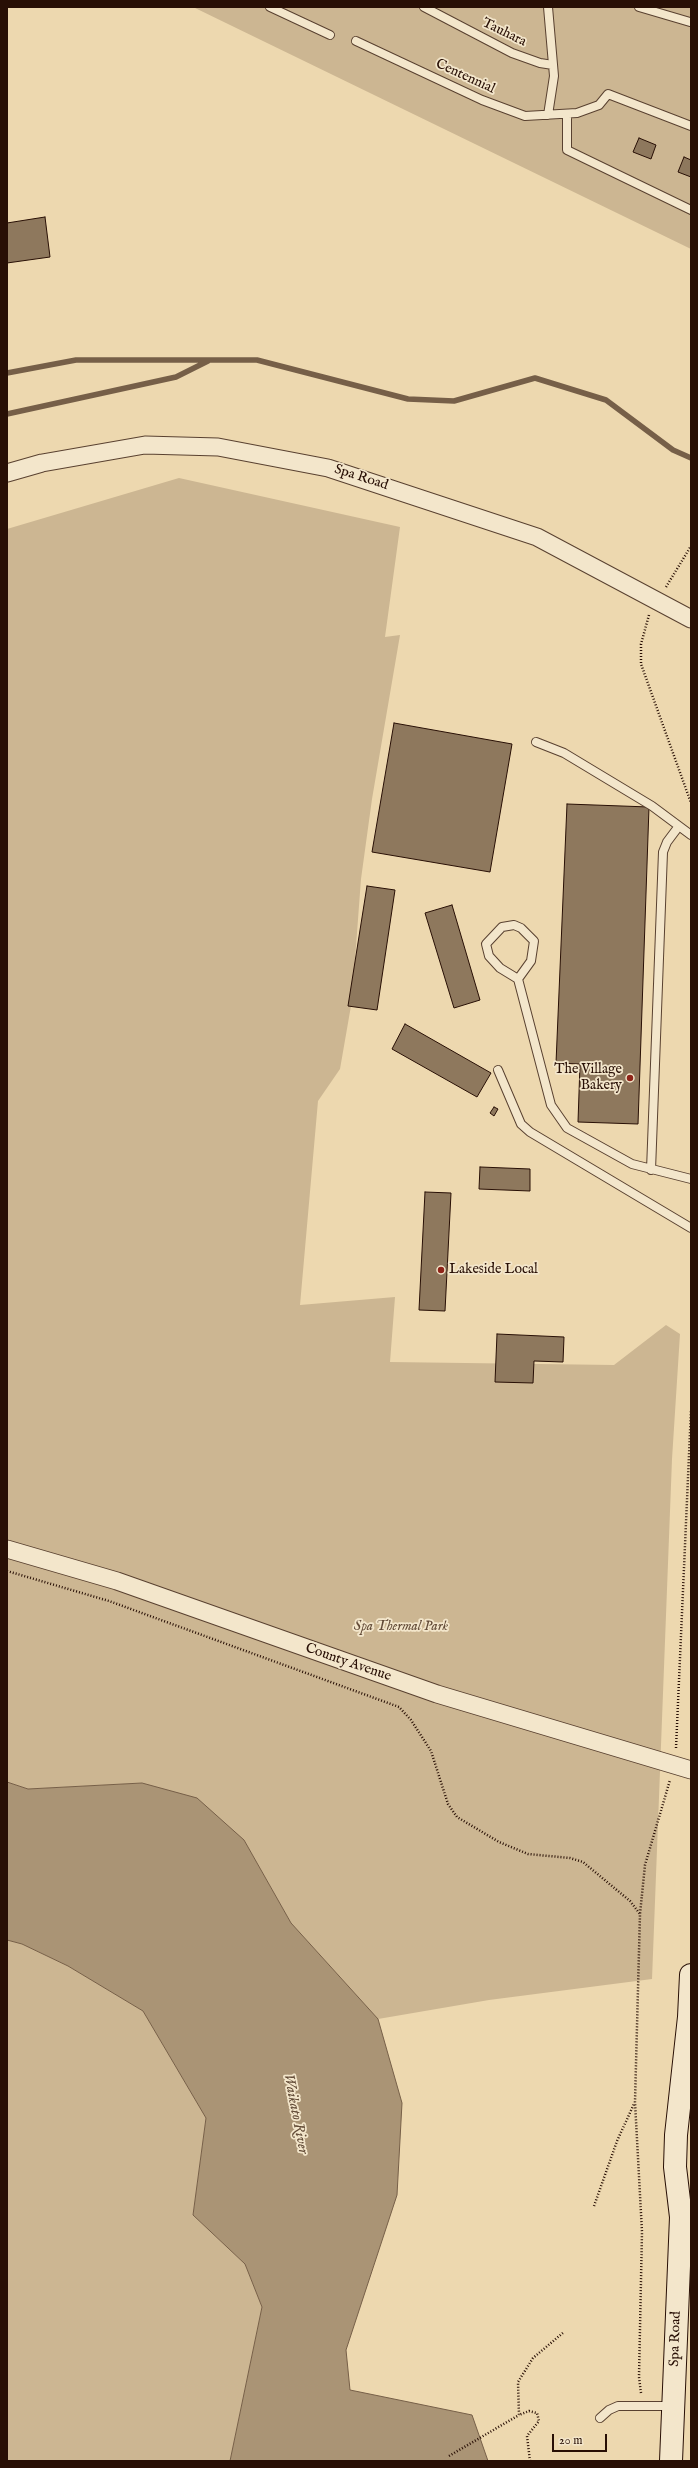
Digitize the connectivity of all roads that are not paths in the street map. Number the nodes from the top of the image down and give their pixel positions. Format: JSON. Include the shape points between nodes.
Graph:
{"nodes":[{"id":1,"x":270,"y":7,"type":"edge"},
{"id":2,"x":424,"y":7,"type":"edge"},
{"id":3,"x":548,"y":7,"type":"edge"},
{"id":4,"x":639,"y":7,"type":"edge"},
{"id":5,"x":656,"y":9,"type":"edge"},
{"id":6,"x":690,"y":22,"type":"dead end"},
{"id":7,"x":330,"y":35,"type":"dead end"},
{"id":8,"x":356,"y":41,"type":"dead end"},
{"id":9,"x":553,"y":65,"type":"junction"},
{"id":10,"x":567,"y":114,"type":"junction"},
{"id":11,"x":548,"y":115,"type":"junction"},
{"id":12,"x":691,"y":126,"type":"edge"},
{"id":13,"x":691,"y":210,"type":"edge"},
{"id":14,"x":7,"y":473,"type":"edge"},
{"id":15,"x":691,"y":619,"type":"edge"},
{"id":16,"x":536,"y":742,"type":"dead end"},
{"id":17,"x":678,"y":826,"type":"junction"},
{"id":18,"x":691,"y":835,"type":"edge"},
{"id":19,"x":518,"y":979,"type":"junction"},
{"id":20,"x":498,"y":1070,"type":"dead end"},
{"id":21,"x":651,"y":1170,"type":"junction"},
{"id":22,"x":691,"y":1179,"type":"edge"},
{"id":23,"x":691,"y":1228,"type":"edge"},
{"id":24,"x":7,"y":1549,"type":"edge"},
{"id":25,"x":691,"y":1770,"type":"edge"},
{"id":26,"x":691,"y":1975,"type":"edge"},
{"id":27,"x":683,"y":2080,"type":"junction"},
{"id":28,"x":691,"y":2107,"type":"edge"},
{"id":29,"x":691,"y":2193,"type":"edge"},
{"id":30,"x":681,"y":2217,"type":"junction"},
{"id":31,"x":673,"y":2406,"type":"junction"},
{"id":32,"x":600,"y":2418,"type":"dead end"},
{"id":33,"x":671,"y":2461,"type":"edge"},
{"id":34,"x":674,"y":2461,"type":"edge"}],
"edges":[{"from":1,"to":7,"type":"lane"},
{"from":2,"to":9,"type":"lane","name":"Tauhara","via":[[512,53]]},
{"from":3,"to":9,"type":"lane"},
{"from":4,"to":5,"type":"lane"},
{"from":5,"to":6,"type":"lane"},
{"from":8,"to":11,"type":"lane","name":"Centennial","via":[[504,110],[525,116]]},
{"from":9,"to":11,"type":"lane","via":[[553,87]]},
{"from":10,"to":11,"type":"lane","name":"Centennial"},
{"from":10,"to":12,"type":"lane","name":"Centennial","via":[[589,110],[599,105],[608,94]]},
{"from":10,"to":13,"type":"lane","via":[[566,150]]},
{"from":14,"to":15,"type":"street","name":"Spa Road","via":[[42,463],[144,445],[218,447],[328,468],[537,537]]},
{"from":16,"to":17,"type":"lane","via":[[564,753],[652,806]]},
{"from":17,"to":18,"type":"lane"},
{"from":17,"to":21,"type":"lane","via":[[663,852]]},
{"from":19,"to":19,"type":"lane","via":[[500,968],[488,956],[486,944],[502,927],[521,928],[534,940],[531,961]]},
{"from":19,"to":21,"type":"lane","via":[[551,1105],[562,1122],[567,1128],[632,1164]]},
{"from":20,"to":23,"type":"lane","via":[[521,1124],[530,1132]]},
{"from":21,"to":22,"type":"lane"},
{"from":24,"to":25,"type":"street","name":"County Avenue","via":[[117,1581],[437,1694]]},
{"from":26,"to":27,"type":"main road","name":"Spa Road"},
{"from":27,"to":28,"type":"main road","name":"Spa Road"},
{"from":27,"to":30,"type":"main road","name":"Spa Road","via":[[675,2167]]},
{"from":29,"to":30,"type":"main road","name":"Spa Road"},
{"from":30,"to":31,"type":"main road","name":"Spa Road"},
{"from":31,"to":32,"type":"lane","via":[[618,2406]]},
{"from":31,"to":33,"type":"main road","name":"Spa Road"},
{"from":33,"to":34,"type":"street"}]}
